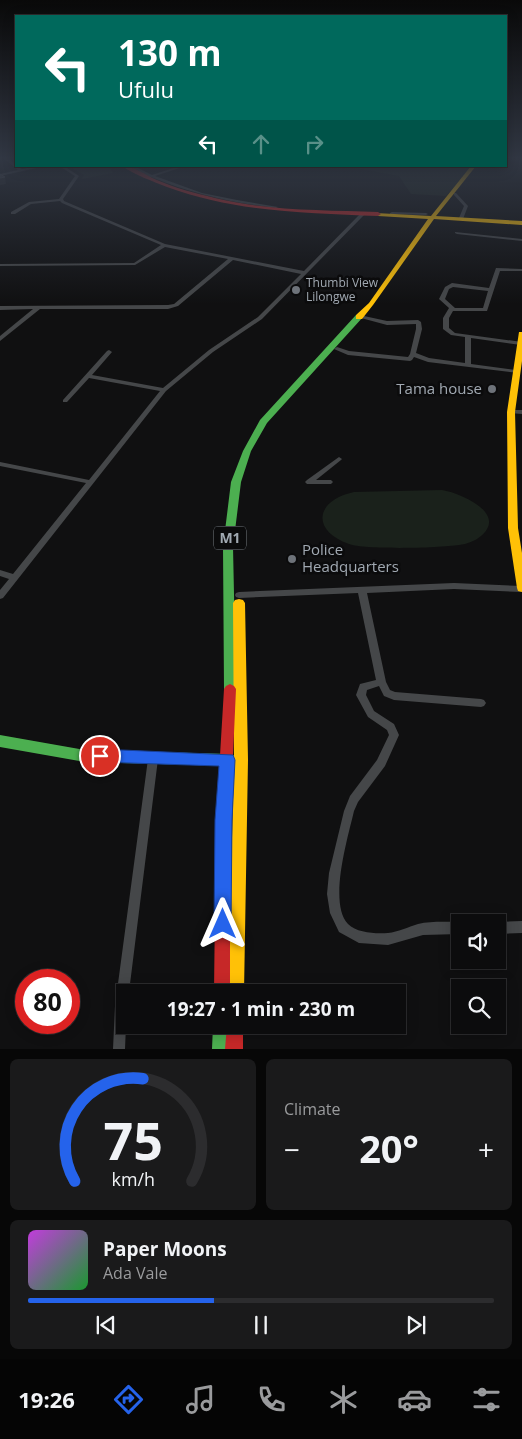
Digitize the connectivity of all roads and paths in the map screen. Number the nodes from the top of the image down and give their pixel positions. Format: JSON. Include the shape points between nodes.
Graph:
{"nodes":[{"id":1,"x":25,"y":206,"type":"edge"},
{"id":2,"x":75,"y":206,"type":"edge"},
{"id":3,"x":247,"y":206,"type":"edge"},
{"id":4,"x":266,"y":206,"type":"edge"},
{"id":5,"x":440,"y":206,"type":"edge"},
{"id":6,"x":443,"y":206,"type":"edge"},
{"id":7,"x":466,"y":206,"type":"edge"},
{"id":8,"x":12,"y":213,"type":"dead end"},
{"id":9,"x":364,"y":214,"type":"junction"},
{"id":10,"x":433,"y":216,"type":"junction"},
{"id":11,"x":461,"y":218,"type":"junction"},
{"id":12,"x":522,"y":223,"type":"edge"},
{"id":13,"x":457,"y":233,"type":"dead end"},
{"id":14,"x":522,"y":240,"type":"edge"},
{"id":15,"x":164,"y":245,"type":"junction"},
{"id":16,"x":231,"y":259,"type":"junction"},
{"id":17,"x":0,"y":265,"type":"edge"},
{"id":18,"x":522,"y":270,"type":"edge"},
{"id":19,"x":305,"y":274,"type":"junction"},
{"id":20,"x":492,"y":290,"type":"junction"},
{"id":21,"x":0,"y":308,"type":"edge"},
{"id":22,"x":38,"y":308,"type":"junction"},
{"id":23,"x":454,"y":309,"type":"junction"},
{"id":24,"x":364,"y":318,"type":"junction"},
{"id":25,"x":468,"y":337,"type":"junction"},
{"id":26,"x":521,"y":338,"type":"edge"},
{"id":27,"x":0,"y":339,"type":"edge"},
{"id":28,"x":337,"y":349,"type":"junction"},
{"id":29,"x":109,"y":352,"type":"dead end"},
{"id":30,"x":413,"y":354,"type":"junction"},
{"id":31,"x":468,"y":365,"type":"junction"},
{"id":32,"x":516,"y":372,"type":"junction"},
{"id":33,"x":89,"y":376,"type":"junction"},
{"id":34,"x":164,"y":390,"type":"junction"},
{"id":35,"x":518,"y":390,"type":"edge"},
{"id":36,"x":65,"y":401,"type":"dead end"},
{"id":37,"x":511,"y":412,"type":"junction"},
{"id":38,"x":522,"y":412,"type":"edge"},
{"id":39,"x":339,"y":459,"type":"dead end"},
{"id":40,"x":0,"y":464,"type":"edge"},
{"id":41,"x":90,"y":482,"type":"junction"},
{"id":42,"x":329,"y":482,"type":"dead end"},
{"id":43,"x":0,"y":573,"type":"edge"},
{"id":44,"x":14,"y":577,"type":"junction"},
{"id":45,"x":522,"y":588,"type":"edge"},
{"id":46,"x":362,"y":590,"type":"junction"},
{"id":47,"x":239,"y":595,"type":"junction"},
{"id":48,"x":0,"y":596,"type":"edge"},
{"id":49,"x":380,"y":682,"type":"junction"},
{"id":50,"x":481,"y":702,"type":"dead end"},
{"id":51,"x":0,"y":741,"type":"edge"},
{"id":52,"x":152,"y":759,"type":"junction"},
{"id":53,"x":228,"y":760,"type":"junction"},
{"id":54,"x":241,"y":760,"type":"junction"},
{"id":55,"x":522,"y":927,"type":"edge"},
{"id":56,"x":451,"y":928,"type":"edge"},
{"id":57,"x":506,"y":928,"type":"edge"},
{"id":58,"x":222,"y":984,"type":"edge"},
{"id":59,"x":236,"y":984,"type":"edge"},
{"id":60,"x":222,"y":1034,"type":"edge"},
{"id":61,"x":235,"y":1034,"type":"edge"},
{"id":62,"x":119,"y":1049,"type":"edge"},
{"id":63,"x":221,"y":1049,"type":"edge"},
{"id":64,"x":234,"y":1049,"type":"edge"}],
"edges":[{"from":1,"to":8,"type":"street"},
{"from":2,"to":15,"type":"street"},
{"from":3,"to":9,"type":"main road"},
{"from":4,"to":10,"type":"street"},
{"from":5,"to":10,"type":"main road","number":"M1"},
{"from":6,"to":10,"type":"main road","number":"M1"},
{"from":7,"to":11,"type":"street"},
{"from":9,"to":10,"type":"main road"},
{"from":9,"to":19,"type":"street"},
{"from":10,"to":11,"type":"main road"},
{"from":10,"to":24,"type":"main road","number":"M1"},
{"from":10,"to":53,"type":"main road","number":"M1","via":[[371,304],[263,422],[244,455],[234,487],[229,547]]},
{"from":11,"to":12,"type":"main road"},
{"from":13,"to":14,"type":"street"},
{"from":15,"to":16,"type":"street"},
{"from":15,"to":17,"type":"street","via":[[135,264]]},
{"from":16,"to":19,"type":"street"},
{"from":16,"to":22,"type":"street","via":[[176,305]]},
{"from":18,"to":20,"type":"street","via":[[498,269]]},
{"from":19,"to":34,"type":"street","via":[[255,323],[210,352]]},
{"from":20,"to":23,"type":"street","via":[[485,310]]},
{"from":20,"to":23,"type":"street","via":[[452,285],[446,288],[442,299]]},
{"from":21,"to":22,"type":"street"},
{"from":22,"to":27,"type":"street"},
{"from":23,"to":25,"type":"street","via":[[449,311],[446,329]]},
{"from":24,"to":28,"type":"main road","number":"M1"},
{"from":24,"to":30,"type":"street","via":[[387,323],[418,322]]},
{"from":25,"to":26,"type":"street"},
{"from":25,"to":31,"type":"street"},
{"from":26,"to":32,"type":"main road"},
{"from":28,"to":30,"type":"street","via":[[396,359],[410,359]]},
{"from":28,"to":47,"type":"main road","number":"M1","via":[[271,423],[248,463],[239,504]]},
{"from":29,"to":33,"type":"street"},
{"from":30,"to":31,"type":"street","via":[[428,360]]},
{"from":31,"to":32,"type":"street"},
{"from":32,"to":35,"type":"main road"},
{"from":33,"to":34,"type":"street"},
{"from":33,"to":36,"type":"street"},
{"from":34,"to":41,"type":"street"},
{"from":35,"to":37,"type":"main road"},
{"from":37,"to":38,"type":"street"},
{"from":37,"to":45,"type":"main road","via":[[514,528]]},
{"from":39,"to":42,"type":"street","via":[[309,482]]},
{"from":40,"to":41,"type":"street"},
{"from":41,"to":44,"type":"street"},
{"from":43,"to":44,"type":"street"},
{"from":44,"to":48,"type":"street"},
{"from":45,"to":46,"type":"street","via":[[454,586]]},
{"from":46,"to":47,"type":"street"},
{"from":46,"to":49,"type":"street"},
{"from":47,"to":54,"type":"main road","number":"M1"},
{"from":49,"to":50,"type":"street","via":[[387,693],[394,696]]},
{"from":49,"to":56,"type":"street","via":[[363,687],[361,695],[371,714],[391,727],[394,735],[376,772],[349,810],[334,887],[334,913],[347,932],[368,939],[392,939],[420,930]]},
{"from":51,"to":52,"type":"main road","via":[[82,754]]},
{"from":52,"to":53,"type":"main road"},
{"from":52,"to":62,"type":"street","via":[[121,1006]]},
{"from":53,"to":54,"type":"main road"},
{"from":53,"to":58,"type":"main road","number":"M1"},
{"from":54,"to":59,"type":"main road","number":"M1"},
{"from":55,"to":57,"type":"street"},
{"from":60,"to":63,"type":"main road"},
{"from":61,"to":64,"type":"main road"}]}
